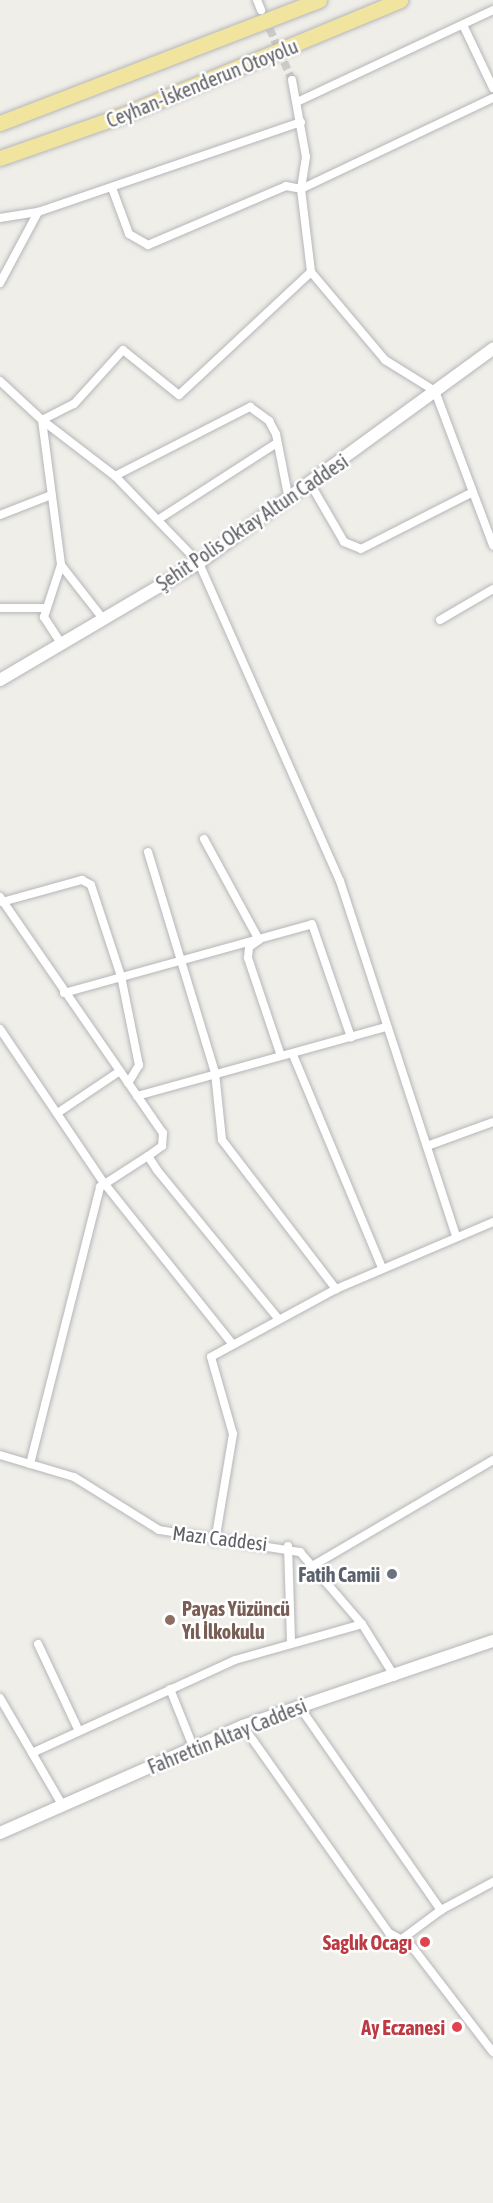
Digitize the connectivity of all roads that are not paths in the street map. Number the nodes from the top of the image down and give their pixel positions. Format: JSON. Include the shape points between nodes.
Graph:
{"nodes":[{"id":1,"x":257,"y":0,"type":"edge"},
{"id":2,"x":319,"y":0,"type":"edge"},
{"id":3,"x":400,"y":0,"type":"edge"},
{"id":4,"x":261,"y":10,"type":"tunnel mouth"},
{"id":5,"x":493,"y":10,"type":"edge"},
{"id":6,"x":463,"y":25,"type":"junction"},
{"id":7,"x":291,"y":80,"type":"tunnel mouth"},
{"id":8,"x":493,"y":88,"type":"edge"},
{"id":9,"x":493,"y":98,"type":"edge"},
{"id":10,"x":297,"y":102,"type":"junction"},
{"id":11,"x":301,"y":122,"type":"junction"},
{"id":12,"x":0,"y":123,"type":"edge"},
{"id":13,"x":0,"y":158,"type":"edge"},
{"id":14,"x":112,"y":188,"type":"junction"},
{"id":15,"x":301,"y":189,"type":"junction"},
{"id":16,"x":38,"y":212,"type":"junction"},
{"id":17,"x":0,"y":218,"type":"edge"},
{"id":18,"x":311,"y":272,"type":"junction"},
{"id":19,"x":0,"y":283,"type":"edge"},
{"id":20,"x":493,"y":349,"type":"edge"},
{"id":21,"x":0,"y":381,"type":"edge"},
{"id":22,"x":435,"y":391,"type":"junction"},
{"id":23,"x":42,"y":420,"type":"junction"},
{"id":24,"x":277,"y":443,"type":"junction"},
{"id":25,"x":115,"y":476,"type":"junction"},
{"id":26,"x":310,"y":485,"type":"junction"},
{"id":27,"x":469,"y":494,"type":"junction"},
{"id":28,"x":49,"y":496,"type":"junction"},
{"id":29,"x":289,"y":500,"type":"junction"},
{"id":30,"x":0,"y":515,"type":"edge"},
{"id":31,"x":159,"y":519,"type":"junction"},
{"id":32,"x":493,"y":545,"type":"edge"},
{"id":33,"x":199,"y":563,"type":"junction"},
{"id":34,"x":61,"y":565,"type":"junction"},
{"id":35,"x":493,"y":589,"type":"edge"},
{"id":36,"x":0,"y":608,"type":"edge"},
{"id":37,"x":45,"y":608,"type":"junction"},
{"id":38,"x":104,"y":620,"type":"junction"},
{"id":39,"x":441,"y":620,"type":"dead end"},
{"id":40,"x":61,"y":643,"type":"junction"},
{"id":41,"x":0,"y":680,"type":"edge"},
{"id":42,"x":204,"y":839,"type":"dead end"},
{"id":43,"x":148,"y":852,"type":"dead end"},
{"id":44,"x":1,"y":899,"type":"edge"},
{"id":45,"x":259,"y":940,"type":"junction"},
{"id":46,"x":182,"y":959,"type":"junction"},
{"id":47,"x":121,"y":976,"type":"junction"},
{"id":48,"x":64,"y":993,"type":"junction"},
{"id":49,"x":385,"y":1027,"type":"junction"},
{"id":50,"x":0,"y":1029,"type":"edge"},
{"id":51,"x":351,"y":1037,"type":"junction"},
{"id":52,"x":280,"y":1053,"type":"junction"},
{"id":53,"x":293,"y":1055,"type":"junction"},
{"id":54,"x":120,"y":1071,"type":"junction"},
{"id":55,"x":215,"y":1073,"type":"junction"},
{"id":56,"x":128,"y":1083,"type":"junction"},
{"id":57,"x":137,"y":1096,"type":"junction"},
{"id":58,"x":59,"y":1112,"type":"junction"},
{"id":59,"x":493,"y":1122,"type":"edge"},
{"id":60,"x":427,"y":1146,"type":"junction"},
{"id":61,"x":148,"y":1156,"type":"junction"},
{"id":62,"x":104,"y":1183,"type":"junction"},
{"id":63,"x":493,"y":1222,"type":"edge"},
{"id":64,"x":456,"y":1235,"type":"junction"},
{"id":65,"x":382,"y":1268,"type":"junction"},
{"id":66,"x":336,"y":1289,"type":"junction"},
{"id":67,"x":277,"y":1317,"type":"junction"},
{"id":68,"x":231,"y":1342,"type":"junction"},
{"id":69,"x":0,"y":1455,"type":"edge"},
{"id":70,"x":493,"y":1460,"type":"edge"},
{"id":71,"x":30,"y":1464,"type":"junction"},
{"id":72,"x":215,"y":1541,"type":"junction"},
{"id":73,"x":288,"y":1546,"type":"junction"},
{"id":74,"x":314,"y":1565,"type":"junction"},
{"id":75,"x":362,"y":1624,"type":"junction"},
{"id":76,"x":493,"y":1641,"type":"edge"},
{"id":77,"x":291,"y":1643,"type":"junction"},
{"id":78,"x":38,"y":1644,"type":"dead end"},
{"id":79,"x":395,"y":1677,"type":"junction"},
{"id":80,"x":170,"y":1689,"type":"junction"},
{"id":81,"x":0,"y":1698,"type":"edge"},
{"id":82,"x":299,"y":1706,"type":"junction"},
{"id":83,"x":243,"y":1726,"type":"junction"},
{"id":84,"x":78,"y":1727,"type":"junction"},
{"id":85,"x":194,"y":1749,"type":"junction"},
{"id":86,"x":32,"y":1753,"type":"junction"},
{"id":87,"x":61,"y":1803,"type":"junction"},
{"id":88,"x":1,"y":1829,"type":"edge"},
{"id":89,"x":493,"y":1882,"type":"edge"},
{"id":90,"x":441,"y":1910,"type":"junction"},
{"id":91,"x":402,"y":1939,"type":"junction"},
{"id":92,"x":493,"y":2052,"type":"edge"}],
"edges":[{"from":1,"to":4,"type":"street"},
{"from":2,"to":12,"type":"highway","name":"Ceyhan-İskenderun Otoyolu"},
{"from":3,"to":13,"type":"highway","name":"Ceyhan-İskenderun Otoyolu","via":[[145,106]]},
{"from":5,"to":6,"type":"street"},
{"from":6,"to":8,"type":"street"},
{"from":6,"to":10,"type":"street"},
{"from":7,"to":10,"type":"street"},
{"from":9,"to":15,"type":"street"},
{"from":10,"to":11,"type":"street"},
{"from":11,"to":14,"type":"street"},
{"from":11,"to":15,"type":"street","via":[[306,157]]},
{"from":14,"to":15,"type":"street","via":[[129,234],[148,245],[286,186]]},
{"from":14,"to":16,"type":"street"},
{"from":15,"to":18,"type":"street"},
{"from":16,"to":17,"type":"street"},
{"from":16,"to":19,"type":"street"},
{"from":18,"to":22,"type":"street","via":[[385,360]]},
{"from":18,"to":23,"type":"street","via":[[179,394],[118,350],[74,404]]},
{"from":20,"to":22,"type":"street","name":"Şehit Polis Oktay Altun Caddesi"},
{"from":21,"to":23,"type":"street"},
{"from":22,"to":26,"type":"street","name":"Şehit Polis Oktay Altun Caddesi"},
{"from":22,"to":27,"type":"street"},
{"from":23,"to":25,"type":"street"},
{"from":23,"to":28,"type":"street"},
{"from":24,"to":25,"type":"street","via":[[269,421],[249,407],[236,409]]},
{"from":24,"to":29,"type":"street"},
{"from":24,"to":31,"type":"street"},
{"from":25,"to":31,"type":"street"},
{"from":26,"to":27,"type":"street","via":[[344,542],[361,549]]},
{"from":26,"to":29,"type":"street","name":"Şehit Polis Oktay Altun Caddesi"},
{"from":27,"to":32,"type":"street"},
{"from":28,"to":30,"type":"street"},
{"from":28,"to":34,"type":"street"},
{"from":29,"to":33,"type":"street","name":"Şehit Polis Oktay Altun Caddesi"},
{"from":31,"to":33,"type":"street"},
{"from":33,"to":38,"type":"street","name":"Şehit Polis Oktay Altun Caddesi"},
{"from":33,"to":49,"type":"street","via":[[340,881]]},
{"from":34,"to":37,"type":"street"},
{"from":34,"to":38,"type":"street"},
{"from":35,"to":39,"type":"street"},
{"from":36,"to":37,"type":"street"},
{"from":37,"to":40,"type":"street","via":[[44,617]]},
{"from":38,"to":40,"type":"street","name":"Şehit Polis Oktay Altun Caddesi"},
{"from":40,"to":41,"type":"street","name":"Şehit Polis Oktay Altun Caddesi"},
{"from":42,"to":45,"type":"street"},
{"from":43,"to":46,"type":"street"},
{"from":44,"to":47,"type":"street","via":[[88,882]]},
{"from":44,"to":48,"type":"street"},
{"from":45,"to":46,"type":"street"},
{"from":45,"to":51,"type":"street","via":[[315,927]]},
{"from":45,"to":52,"type":"street","via":[[249,947],[248,957]]},
{"from":46,"to":47,"type":"street"},
{"from":46,"to":55,"type":"street"},
{"from":47,"to":48,"type":"street"},
{"from":47,"to":56,"type":"street","via":[[139,1065]]},
{"from":48,"to":54,"type":"street"},
{"from":49,"to":51,"type":"street"},
{"from":49,"to":60,"type":"street"},
{"from":50,"to":58,"type":"street"},
{"from":51,"to":53,"type":"street"},
{"from":52,"to":53,"type":"street"},
{"from":52,"to":55,"type":"street"},
{"from":53,"to":65,"type":"street"},
{"from":54,"to":56,"type":"street"},
{"from":54,"to":58,"type":"street"},
{"from":55,"to":57,"type":"street"},
{"from":55,"to":66,"type":"street","via":[[222,1140]]},
{"from":56,"to":57,"type":"street"},
{"from":57,"to":61,"type":"street","via":[[165,1140]]},
{"from":58,"to":62,"type":"street"},
{"from":59,"to":60,"type":"street"},
{"from":60,"to":64,"type":"street"},
{"from":61,"to":62,"type":"street"},
{"from":61,"to":67,"type":"street"},
{"from":62,"to":68,"type":"street"},
{"from":62,"to":71,"type":"street"},
{"from":63,"to":64,"type":"street"},
{"from":64,"to":65,"type":"street"},
{"from":65,"to":66,"type":"street"},
{"from":66,"to":67,"type":"street"},
{"from":67,"to":68,"type":"street"},
{"from":68,"to":72,"type":"street","via":[[211,1357],[210,1365],[233,1434]]},
{"from":69,"to":71,"type":"street","name":"Mazı Caddesi"},
{"from":70,"to":74,"type":"street"},
{"from":71,"to":72,"type":"street","name":"Mazı Caddesi","via":[[74,1477],[159,1530]]},
{"from":72,"to":73,"type":"street","name":"Mazı Caddesi"},
{"from":73,"to":74,"type":"street","name":"Mazı Caddesi"},
{"from":73,"to":77,"type":"street"},
{"from":74,"to":75,"type":"street","name":"Mazı Caddesi"},
{"from":75,"to":77,"type":"street"},
{"from":75,"to":79,"type":"street","name":"Mazı Caddesi"},
{"from":76,"to":79,"type":"street","name":"Fahrettin Altay Caddesi"},
{"from":77,"to":80,"type":"street"},
{"from":78,"to":84,"type":"street"},
{"from":79,"to":82,"type":"street","name":"Fahrettin Altay Caddesi"},
{"from":80,"to":84,"type":"street"},
{"from":80,"to":85,"type":"street"},
{"from":81,"to":86,"type":"street"},
{"from":82,"to":83,"type":"street","name":"Fahrettin Altay Caddesi"},
{"from":82,"to":90,"type":"street"},
{"from":83,"to":85,"type":"street","name":"Fahrettin Altay Caddesi"},
{"from":83,"to":91,"type":"street","via":[[389,1933]]},
{"from":84,"to":86,"type":"street"},
{"from":85,"to":87,"type":"street","name":"Fahrettin Altay Caddesi"},
{"from":86,"to":87,"type":"street"},
{"from":87,"to":88,"type":"street","name":"Fahrettin Altay Caddesi"},
{"from":89,"to":90,"type":"street"},
{"from":90,"to":91,"type":"street"},
{"from":91,"to":92,"type":"street"}]}
